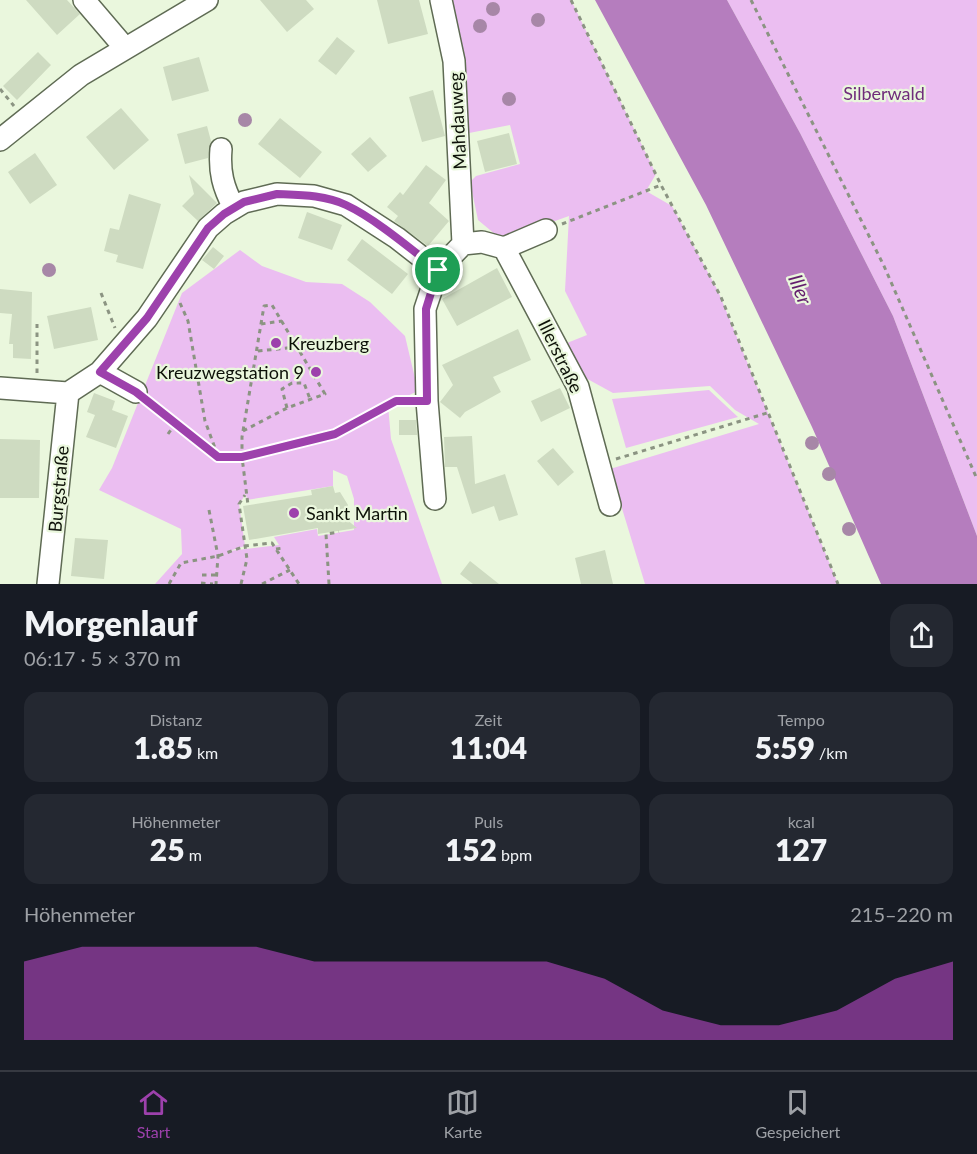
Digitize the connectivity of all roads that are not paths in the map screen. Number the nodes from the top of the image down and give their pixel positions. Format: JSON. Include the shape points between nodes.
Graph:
{"nodes":[{"id":1,"x":84,"y":0,"type":"edge"},
{"id":2,"x":207,"y":0,"type":"edge"},
{"id":3,"x":441,"y":0,"type":"edge"},
{"id":4,"x":125,"y":48,"type":"junction"},
{"id":5,"x":0,"y":140,"type":"edge"},
{"id":6,"x":221,"y":149,"type":"dead end"},
{"id":7,"x":234,"y":208,"type":"junction"},
{"id":8,"x":546,"y":230,"type":"road end"},
{"id":9,"x":463,"y":244,"type":"junction"},
{"id":10,"x":504,"y":248,"type":"junction"},
{"id":11,"x":438,"y":270,"type":"junction"},
{"id":12,"x":100,"y":372,"type":"junction"},
{"id":13,"x":0,"y":388,"type":"edge"},
{"id":14,"x":136,"y":392,"type":"road end"},
{"id":15,"x":68,"y":393,"type":"junction"},
{"id":16,"x":435,"y":499,"type":"dead end"},
{"id":17,"x":610,"y":505,"type":"dead end"},
{"id":18,"x":48,"y":584,"type":"edge"}],
"edges":[{"from":1,"to":4,"type":"street"},
{"from":2,"to":4,"type":"street"},
{"from":3,"to":9,"type":"street","name":"Mahdauweg","via":[[454,62]]},
{"from":4,"to":5,"type":"street","via":[[81,75]]},
{"from":6,"to":7,"type":"street","via":[[221,179]]},
{"from":7,"to":11,"type":"street","via":[[277,194],[314,196],[346,205],[398,238]]},
{"from":7,"to":12,"type":"street","via":[[208,228],[147,318]]},
{"from":8,"to":10,"type":"street"},
{"from":9,"to":10,"type":"street","via":[[483,242]]},
{"from":9,"to":11,"type":"street"},
{"from":10,"to":17,"type":"street","name":"Illerstraße","via":[[578,387]]},
{"from":11,"to":16,"type":"street","via":[[426,309],[427,401]]},
{"from":12,"to":14,"type":"street"},
{"from":12,"to":15,"type":"street"},
{"from":13,"to":15,"type":"street"},
{"from":15,"to":18,"type":"street","name":"Burgstraße"}]}
